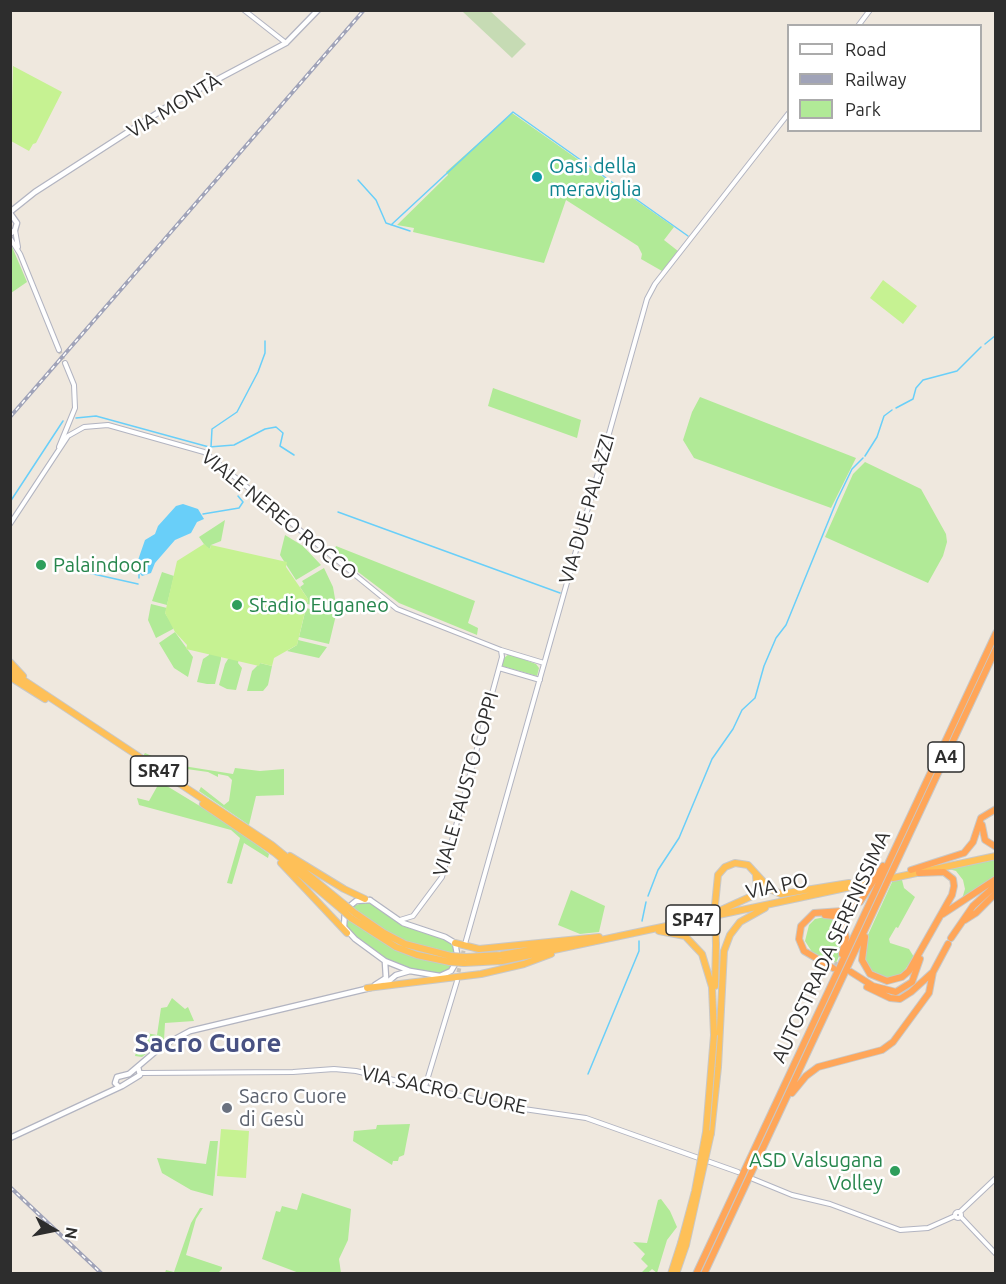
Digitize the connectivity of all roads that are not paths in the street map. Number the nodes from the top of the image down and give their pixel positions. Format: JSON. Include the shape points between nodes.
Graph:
{"nodes":[{"id":1,"x":244,"y":10,"type":"edge"},
{"id":2,"x":318,"y":10,"type":"edge"},
{"id":3,"x":870,"y":10,"type":"edge"},
{"id":4,"x":860,"y":24,"type":"edge"},
{"id":5,"x":286,"y":44,"type":"junction"},
{"id":6,"x":787,"y":117,"type":"edge"},
{"id":7,"x":26,"y":198,"type":"junction"},
{"id":8,"x":10,"y":212,"type":"edge"},
{"id":9,"x":16,"y":219,"type":"junction"},
{"id":10,"x":12,"y":234,"type":"edge"},
{"id":11,"x":20,"y":254,"type":"junction"},
{"id":12,"x":59,"y":350,"type":"tunnel mouth"},
{"id":13,"x":65,"y":363,"type":"tunnel mouth"},
{"id":14,"x":72,"y":419,"type":"junction"},
{"id":15,"x":80,"y":429,"type":"junction"},
{"id":16,"x":64,"y":430,"type":"junction"},
{"id":17,"x":68,"y":436,"type":"junction"},
{"id":18,"x":59,"y":448,"type":"junction"},
{"id":19,"x":10,"y":524,"type":"edge"},
{"id":20,"x":996,"y":633,"type":"edge"},
{"id":21,"x":501,"y":650,"type":"junction"},
{"id":22,"x":996,"y":650,"type":"edge"},
{"id":23,"x":10,"y":662,"type":"edge"},
{"id":24,"x":544,"y":663,"type":"junction"},
{"id":25,"x":499,"y":668,"type":"junction"},
{"id":26,"x":10,"y":671,"type":"edge"},
{"id":27,"x":11,"y":678,"type":"edge"},
{"id":28,"x":540,"y":680,"type":"junction"},
{"id":29,"x":41,"y":692,"type":"junction"},
{"id":30,"x":916,"y":803,"type":"junction"},
{"id":31,"x":996,"y":811,"type":"edge"},
{"id":32,"x":254,"y":838,"type":"junction"},
{"id":33,"x":272,"y":845,"type":"junction"},
{"id":34,"x":996,"y":847,"type":"edge"},
{"id":35,"x":996,"y":855,"type":"edge"},
{"id":36,"x":911,"y":870,"type":"junction"},
{"id":37,"x":755,"y":872,"type":"junction"},
{"id":38,"x":919,"y":873,"type":"junction"},
{"id":39,"x":996,"y":879,"type":"edge"},
{"id":40,"x":849,"y":883,"type":"junction"},
{"id":41,"x":996,"y":885,"type":"edge"},
{"id":42,"x":996,"y":893,"type":"edge"},
{"id":43,"x":800,"y":897,"type":"junction"},
{"id":44,"x":365,"y":899,"type":"junction"},
{"id":45,"x":343,"y":907,"type":"junction"},
{"id":46,"x":717,"y":908,"type":"junction"},
{"id":47,"x":875,"y":908,"type":"junction"},
{"id":48,"x":417,"y":912,"type":"junction"},
{"id":49,"x":708,"y":914,"type":"dead end"},
{"id":50,"x":941,"y":916,"type":"junction"},
{"id":51,"x":396,"y":920,"type":"junction"},
{"id":52,"x":960,"y":923,"type":"junction"},
{"id":53,"x":419,"y":930,"type":"junction"},
{"id":54,"x":348,"y":933,"type":"junction"},
{"id":55,"x":619,"y":936,"type":"junction"},
{"id":56,"x":599,"y":937,"type":"junction"},
{"id":57,"x":455,"y":943,"type":"junction"},
{"id":58,"x":465,"y":944,"type":"tunnel mouth"},
{"id":59,"x":585,"y":944,"type":"junction"},
{"id":60,"x":716,"y":945,"type":"junction"},
{"id":61,"x":921,"y":952,"type":"junction"},
{"id":62,"x":451,"y":959,"type":"joint"},
{"id":63,"x":465,"y":960,"type":"junction"},
{"id":64,"x":385,"y":961,"type":"junction"},
{"id":65,"x":504,"y":968,"type":"junction"},
{"id":66,"x":410,"y":971,"type":"junction"},
{"id":67,"x":933,"y":972,"type":"junction"},
{"id":68,"x":440,"y":976,"type":"junction"},
{"id":69,"x":457,"y":981,"type":"tunnel mouth"},
{"id":70,"x":367,"y":988,"type":"junction"},
{"id":71,"x":720,"y":1012,"type":"junction"},
{"id":72,"x":818,"y":1013,"type":"junction"},
{"id":73,"x":714,"y":1035,"type":"junction"},
{"id":74,"x":138,"y":1067,"type":"junction"},
{"id":75,"x":132,"y":1071,"type":"junction"},
{"id":76,"x":138,"y":1075,"type":"junction"},
{"id":77,"x":122,"y":1077,"type":"junction"},
{"id":78,"x":124,"y":1083,"type":"junction"},
{"id":79,"x":118,"y":1086,"type":"junction"},
{"id":80,"x":425,"y":1087,"type":"junction"},
{"id":81,"x":775,"y":1122,"type":"junction"},
{"id":82,"x":10,"y":1138,"type":"edge"},
{"id":83,"x":738,"y":1172,"type":"dead end"},
{"id":84,"x":996,"y":1178,"type":"edge"},
{"id":85,"x":754,"y":1179,"type":"dead end"},
{"id":86,"x":961,"y":1215,"type":"junction"},
{"id":87,"x":683,"y":1244,"type":"junction"},
{"id":88,"x":996,"y":1254,"type":"edge"},
{"id":89,"x":671,"y":1274,"type":"edge"},
{"id":90,"x":676,"y":1274,"type":"edge"},
{"id":91,"x":696,"y":1274,"type":"edge"},
{"id":92,"x":704,"y":1274,"type":"edge"}],
"edges":[{"from":1,"to":5,"type":"street"},
{"from":2,"to":5,"type":"main road","name":"VIA MONTÀ"},
{"from":3,"to":4,"type":"street"},
{"from":5,"to":7,"type":"main road","name":"VIA MONTÀ","via":[[173,103]]},
{"from":6,"to":24,"type":"street","name":"VIA DUE PALAZZI","via":[[650,291]]},
{"from":7,"to":8,"type":"main road","name":"VIA MONTÀ"},
{"from":7,"to":9,"type":"main road"},
{"from":8,"to":9,"type":"main road","name":"VIA MONTÀ"},
{"from":9,"to":10,"type":"main road"},
{"from":10,"to":11,"type":"street"},
{"from":10,"to":11,"type":"street"},
{"from":11,"to":12,"type":"street"},
{"from":13,"to":14,"type":"street","via":[[75,392]]},
{"from":14,"to":15,"type":"street"},
{"from":14,"to":16,"type":"street"},
{"from":14,"to":17,"type":"street"},
{"from":15,"to":17,"type":"street","name":"VIALE NEREO ROCCO"},
{"from":15,"to":21,"type":"street","name":"VIALE NEREO ROCCO","via":[[108,425],[204,452],[397,609]]},
{"from":16,"to":17,"type":"street"},
{"from":16,"to":18,"type":"street"},
{"from":17,"to":18,"type":"street","name":"VIALE NEREO ROCCO"},
{"from":18,"to":19,"type":"street","name":"VIALE NEREO ROCCO"},
{"from":20,"to":30,"type":"highway","name":"AUTOSTRADA SERENISSIMA","number":"A4"},
{"from":21,"to":24,"type":"street","name":"VIALE NEREO ROCCO"},
{"from":21,"to":25,"type":"street","name":"VIALE FAUSTO COPPI"},
{"from":22,"to":47,"type":"highway","name":"AUTOSTRADA SERENISSIMA","number":"A4"},
{"from":23,"to":29,"type":"highway"},
{"from":24,"to":28,"type":"street","name":"VIA DUE PALAZZI"},
{"from":25,"to":28,"type":"street"},
{"from":25,"to":48,"type":"street","name":"VIALE FAUSTO COPPI","via":[[445,869]]},
{"from":26,"to":29,"type":"highway","number":"SR47"},
{"from":27,"to":32,"type":"highway","number":"SR47"},
{"from":28,"to":58,"type":"street","name":"VIA DUE PALAZZI"},
{"from":29,"to":33,"type":"highway","number":"SR47"},
{"from":30,"to":72,"type":"highway","name":"AUTOSTRADA SERENISSIMA","number":"A4"},
{"from":30,"to":72,"type":"highway","number":"A4","via":[[865,897],[845,910],[814,914],[801,926],[799,939],[804,951],[834,966],[810,952],[804,942],[806,925],[821,915],[838,919],[844,927],[846,938]]},
{"from":31,"to":34,"type":"highway","via":[[986,818],[981,830],[985,840]]},
{"from":31,"to":36,"type":"highway","via":[[981,818],[973,842],[964,853]]},
{"from":32,"to":45,"type":"highway","number":"SR47"},
{"from":32,"to":54,"type":"highway","number":"SR47"},
{"from":33,"to":44,"type":"highway","number":"SR47"},
{"from":33,"to":45,"type":"highway","number":"SR47"},
{"from":35,"to":36,"type":"highway"},
{"from":35,"to":38,"type":"highway"},
{"from":36,"to":38,"type":"highway","via":[[895,875]]},
{"from":37,"to":40,"type":"highway","via":[[770,889],[781,894]]},
{"from":37,"to":46,"type":"highway","via":[[757,888],[752,896]]},
{"from":37,"to":46,"type":"highway","via":[[741,863],[725,867],[717,880]]},
{"from":38,"to":50,"type":"highway","via":[[944,872],[953,879],[953,893]]},
{"from":39,"to":50,"type":"highway"},
{"from":40,"to":43,"type":"highway","name":"VIA PO","number":"SP47","via":[[870,881]]},
{"from":40,"to":46,"type":"highway","name":"VIA PO","number":"SP47"},
{"from":41,"to":52,"type":"highway"},
{"from":42,"to":52,"type":"highway"},
{"from":43,"to":55,"type":"highway","name":"VIA PO","number":"SP47"},
{"from":43,"to":71,"type":"highway","via":[[754,912],[730,935],[722,959]]},
{"from":44,"to":51,"type":"main road","number":"SR47"},
{"from":44,"to":54,"type":"main road","via":[[356,900],[345,910],[343,922]]},
{"from":45,"to":62,"type":"highway","number":"SR47","bridge":true,"via":[[396,946],[417,955]]},
{"from":46,"to":60,"type":"highway","bridge":true},
{"from":47,"to":61,"type":"highway","via":[[862,949],[863,965],[870,974],[882,980],[895,980],[909,971]]},
{"from":47,"to":81,"type":"highway","name":"AUTOSTRADA SERENISSIMA","number":"A4"},
{"from":48,"to":51,"type":"street","via":[[406,920]]},
{"from":48,"to":53,"type":"street","via":[[415,922]]},
{"from":49,"to":56,"type":"highway","number":"SP47"},
{"from":50,"to":61,"type":"highway"},
{"from":51,"to":53,"type":"main road","number":"SR47"},
{"from":52,"to":67,"type":"highway"},
{"from":53,"to":57,"type":"main road","number":"SR47"},
{"from":54,"to":64,"type":"main road","number":"SR47"},
{"from":55,"to":59,"type":"highway","name":"VIA PO","number":"SP47"},
{"from":55,"to":73,"type":"highway","via":[[668,931],[685,936],[699,949],[711,982]]},
{"from":56,"to":57,"type":"highway","number":"SP47","via":[[479,949]]},
{"from":56,"to":63,"type":"highway","number":"SP47"},
{"from":57,"to":68,"type":"main road","via":[[459,952],[455,966]]},
{"from":59,"to":63,"type":"highway","number":"SP47","via":[[502,961]]},
{"from":59,"to":65,"type":"highway","number":"SP47"},
{"from":60,"to":71,"type":"highway"},
{"from":60,"to":73,"type":"highway"},
{"from":61,"to":67,"type":"highway","via":[[912,982],[897,992],[873,986],[850,973],[874,990],[896,999],[911,992]]},
{"from":62,"to":63,"type":"highway","number":"SP47","bridge":true},
{"from":64,"to":66,"type":"main road","number":"SR47"},
{"from":64,"to":70,"type":"main road","via":[[386,978]]},
{"from":65,"to":68,"type":"highway","number":"SP47"},
{"from":65,"to":70,"type":"highway","number":"SP47","via":[[430,982]]},
{"from":66,"to":68,"type":"main road","number":"SR47"},
{"from":66,"to":70,"type":"main road"},
{"from":67,"to":81,"type":"highway","via":[[928,993],[893,1042],[882,1050],[813,1070],[796,1088]]},
{"from":69,"to":80,"type":"street"},
{"from":70,"to":74,"type":"main road","via":[[190,1031],[162,1046]]},
{"from":71,"to":87,"type":"highway","bridge":true,"via":[[711,1134]]},
{"from":72,"to":91,"type":"highway","name":"AUTOSTRADA SERENISSIMA","number":"A4"},
{"from":73,"to":87,"type":"highway","bridge":true,"via":[[703,1152]]},
{"from":74,"to":75,"type":"main road"},
{"from":74,"to":76,"type":"main road"},
{"from":75,"to":76,"type":"main road"},
{"from":75,"to":77,"type":"main road"},
{"from":76,"to":78,"type":"main road"},
{"from":76,"to":80,"type":"street","name":"VIA SACRO CUORE","via":[[344,1070]]},
{"from":77,"to":78,"type":"main road"},
{"from":77,"to":79,"type":"main road","via":[[115,1079]]},
{"from":78,"to":79,"type":"main road"},
{"from":79,"to":82,"type":"main road"},
{"from":80,"to":83,"type":"street","name":"VIA SACRO CUORE","via":[[503,1106],[586,1118]]},
{"from":81,"to":92,"type":"highway","name":"AUTOSTRADA SERENISSIMA","number":"A4"},
{"from":84,"to":86,"type":"street"},
{"from":85,"to":86,"type":"street","via":[[900,1230],[928,1228],[956,1213]]},
{"from":86,"to":88,"type":"street"},
{"from":87,"to":89,"type":"highway"},
{"from":87,"to":90,"type":"highway"}]}
